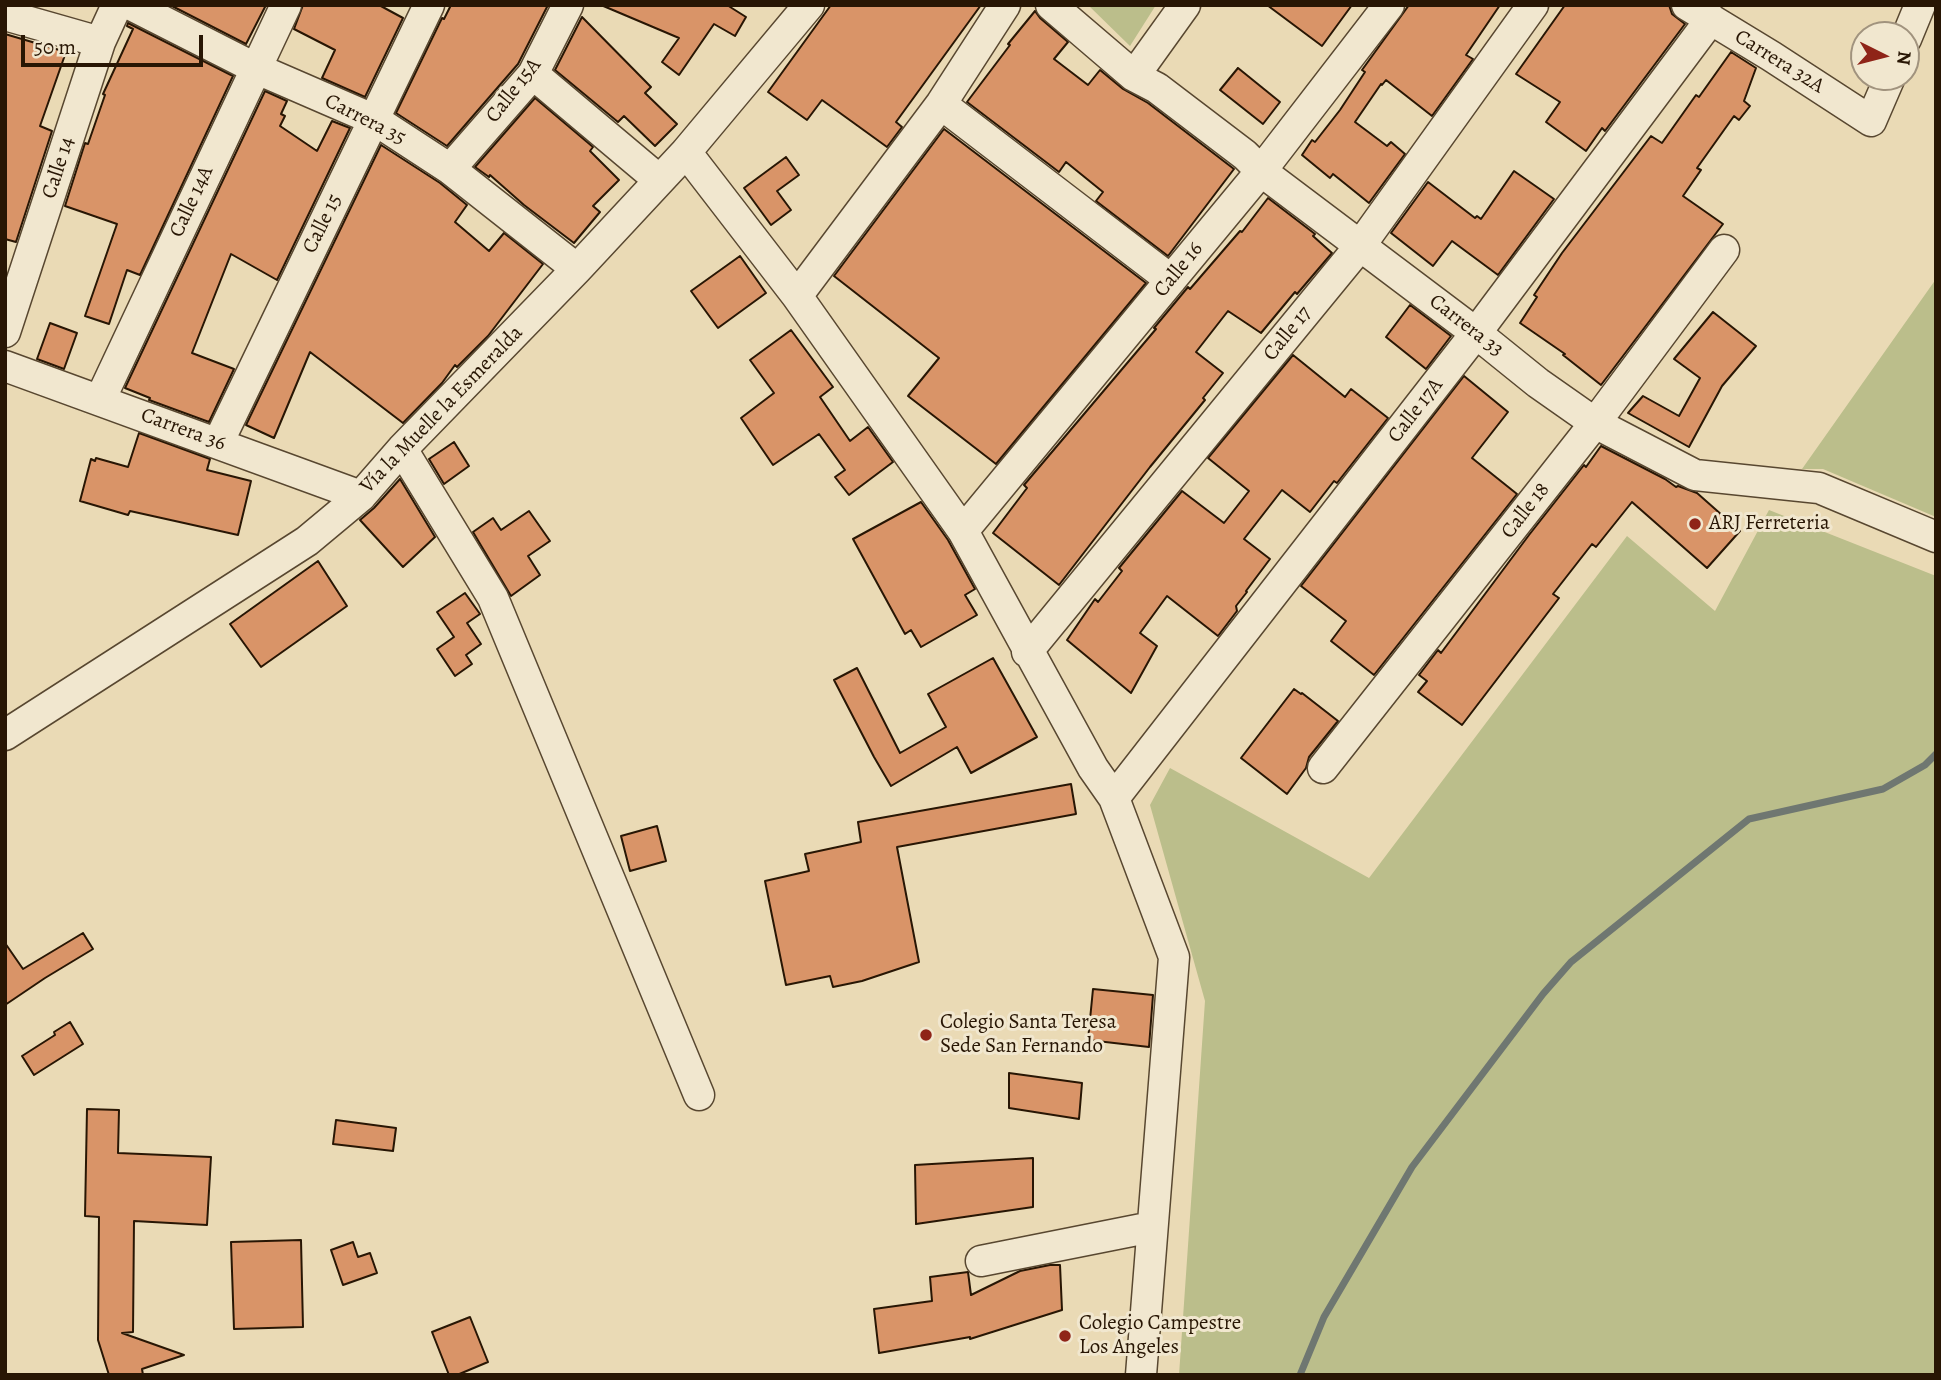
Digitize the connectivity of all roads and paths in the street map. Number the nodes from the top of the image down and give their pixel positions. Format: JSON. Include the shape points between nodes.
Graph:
{"nodes":[{"id":1,"x":117,"y":5,"type":"edge"},
{"id":2,"x":131,"y":5,"type":"edge"},
{"id":3,"x":286,"y":5,"type":"edge"},
{"id":4,"x":429,"y":5,"type":"edge"},
{"id":5,"x":568,"y":5,"type":"edge"},
{"id":6,"x":809,"y":5,"type":"edge"},
{"id":7,"x":1005,"y":5,"type":"edge"},
{"id":8,"x":1051,"y":5,"type":"edge"},
{"id":9,"x":1185,"y":5,"type":"edge"},
{"id":10,"x":1389,"y":5,"type":"edge"},
{"id":11,"x":1532,"y":5,"type":"edge"},
{"id":12,"x":1699,"y":12,"type":"edge"},
{"id":13,"x":5,"y":15,"type":"edge"},
{"id":14,"x":100,"y":43,"type":"junction"},
{"id":15,"x":255,"y":68,"type":"junction"},
{"id":16,"x":533,"y":74,"type":"junction"},
{"id":17,"x":1134,"y":76,"type":"junction"},
{"id":18,"x":1884,"y":91,"type":"edge"},
{"id":19,"x":941,"y":104,"type":"junction"},
{"id":20,"x":375,"y":120,"type":"junction"},
{"id":21,"x":686,"y":152,"type":"junction"},
{"id":22,"x":450,"y":169,"type":"junction"},
{"id":23,"x":1261,"y":171,"type":"junction"},
{"id":24,"x":659,"y":180,"type":"junction"},
{"id":25,"x":1360,"y":246,"type":"junction"},
{"id":26,"x":1724,"y":250,"type":"dead end"},
{"id":27,"x":577,"y":269,"type":"junction"},
{"id":28,"x":1171,"y":281,"type":"junction"},
{"id":29,"x":797,"y":296,"type":"junction"},
{"id":30,"x":5,"y":332,"type":"edge"},
{"id":31,"x":1476,"y":333,"type":"junction"},
{"id":32,"x":5,"y":366,"type":"edge"},
{"id":33,"x":100,"y":400,"type":"junction"},
{"id":34,"x":1595,"y":423,"type":"junction"},
{"id":35,"x":218,"y":443,"type":"junction"},
{"id":36,"x":402,"y":449,"type":"junction"},
{"id":37,"x":360,"y":496,"type":"junction"},
{"id":38,"x":962,"y":531,"type":"junction"},
{"id":39,"x":1936,"y":537,"type":"edge"},
{"id":40,"x":1027,"y":652,"type":"junction"},
{"id":41,"x":8,"y":730,"type":"edge"},
{"id":42,"x":1323,"y":768,"type":"dead end"},
{"id":43,"x":1114,"y":798,"type":"junction"},
{"id":44,"x":699,"y":1096,"type":"dead end"},
{"id":45,"x":1152,"y":1227,"type":"junction"},
{"id":46,"x":981,"y":1261,"type":"dead end"},
{"id":47,"x":1141,"y":1375,"type":"edge"}],
"edges":[{"from":1,"to":14,"type":"street","name":"Calle 14"},
{"from":2,"to":15,"type":"street","name":"Carrera 35"},
{"from":3,"to":15,"type":"street","name":"Calle 14A"},
{"from":4,"to":20,"type":"street","name":"Calle 15"},
{"from":5,"to":16,"type":"street","name":"Calle 15A"},
{"from":6,"to":21,"type":"street","name":"Vía la Muelle la Esmeralda"},
{"from":7,"to":19,"type":"street"},
{"from":8,"to":17,"type":"street","name":"Carrera 33"},
{"from":9,"to":17,"type":"street"},
{"from":10,"to":23,"type":"street","name":"Calle 16"},
{"from":11,"to":25,"type":"street","name":"Calle 17"},
{"from":12,"to":18,"type":"street","name":"Carrera 32A","via":[[1871,121]]},
{"from":12,"to":31,"type":"street","name":"Calle 17A"},
{"from":13,"to":14,"type":"street"},
{"from":14,"to":30,"type":"street","name":"Calle 14"},
{"from":15,"to":20,"type":"street","name":"Carrera 35"},
{"from":15,"to":33,"type":"street","name":"Calle 14A"},
{"from":16,"to":22,"type":"street","name":"Calle 15A"},
{"from":16,"to":24,"type":"street"},
{"from":17,"to":23,"type":"street","name":"Carrera 33","via":[[1157,88]]},
{"from":19,"to":28,"type":"street"},
{"from":19,"to":29,"type":"street"},
{"from":20,"to":22,"type":"street","name":"Carrera 35"},
{"from":20,"to":35,"type":"street","name":"Calle 15"},
{"from":21,"to":24,"type":"street","name":"Vía la Muelle la Esmeralda"},
{"from":21,"to":29,"type":"street"},
{"from":22,"to":27,"type":"street","name":"Carrera 35"},
{"from":23,"to":25,"type":"street","name":"Carrera 33"},
{"from":23,"to":28,"type":"street","name":"Calle 16"},
{"from":24,"to":27,"type":"street","name":"Vía la Muelle la Esmeralda"},
{"from":25,"to":31,"type":"street","name":"Carrera 33"},
{"from":25,"to":40,"type":"street","name":"Calle 17"},
{"from":26,"to":34,"type":"street","name":"Calle 18"},
{"from":27,"to":36,"type":"street","name":"Vía la Muelle la Esmeralda"},
{"from":28,"to":38,"type":"street","name":"Calle 16"},
{"from":29,"to":38,"type":"street"},
{"from":31,"to":34,"type":"street","name":"Carrera 33"},
{"from":31,"to":43,"type":"street","name":"Calle 17A"},
{"from":32,"to":33,"type":"street","name":"Carrera 36"},
{"from":33,"to":35,"type":"street","name":"Carrera 36"},
{"from":34,"to":39,"type":"street","name":"Carrera 33","via":[[1695,475],[1819,488]]},
{"from":34,"to":42,"type":"street","name":"Calle 18"},
{"from":35,"to":37,"type":"street","name":"Carrera 36"},
{"from":36,"to":37,"type":"street","name":"Vía la Muelle la Esmeralda"},
{"from":36,"to":44,"type":"street","via":[[493,598]]},
{"from":37,"to":41,"type":"street","name":"Vía la Muelle la Esmeralda","via":[[307,541]]},
{"from":38,"to":40,"type":"street"},
{"from":40,"to":43,"type":"street"},
{"from":43,"to":45,"type":"street","via":[[1174,957]]},
{"from":45,"to":46,"type":"street"},
{"from":45,"to":47,"type":"street"}]}
